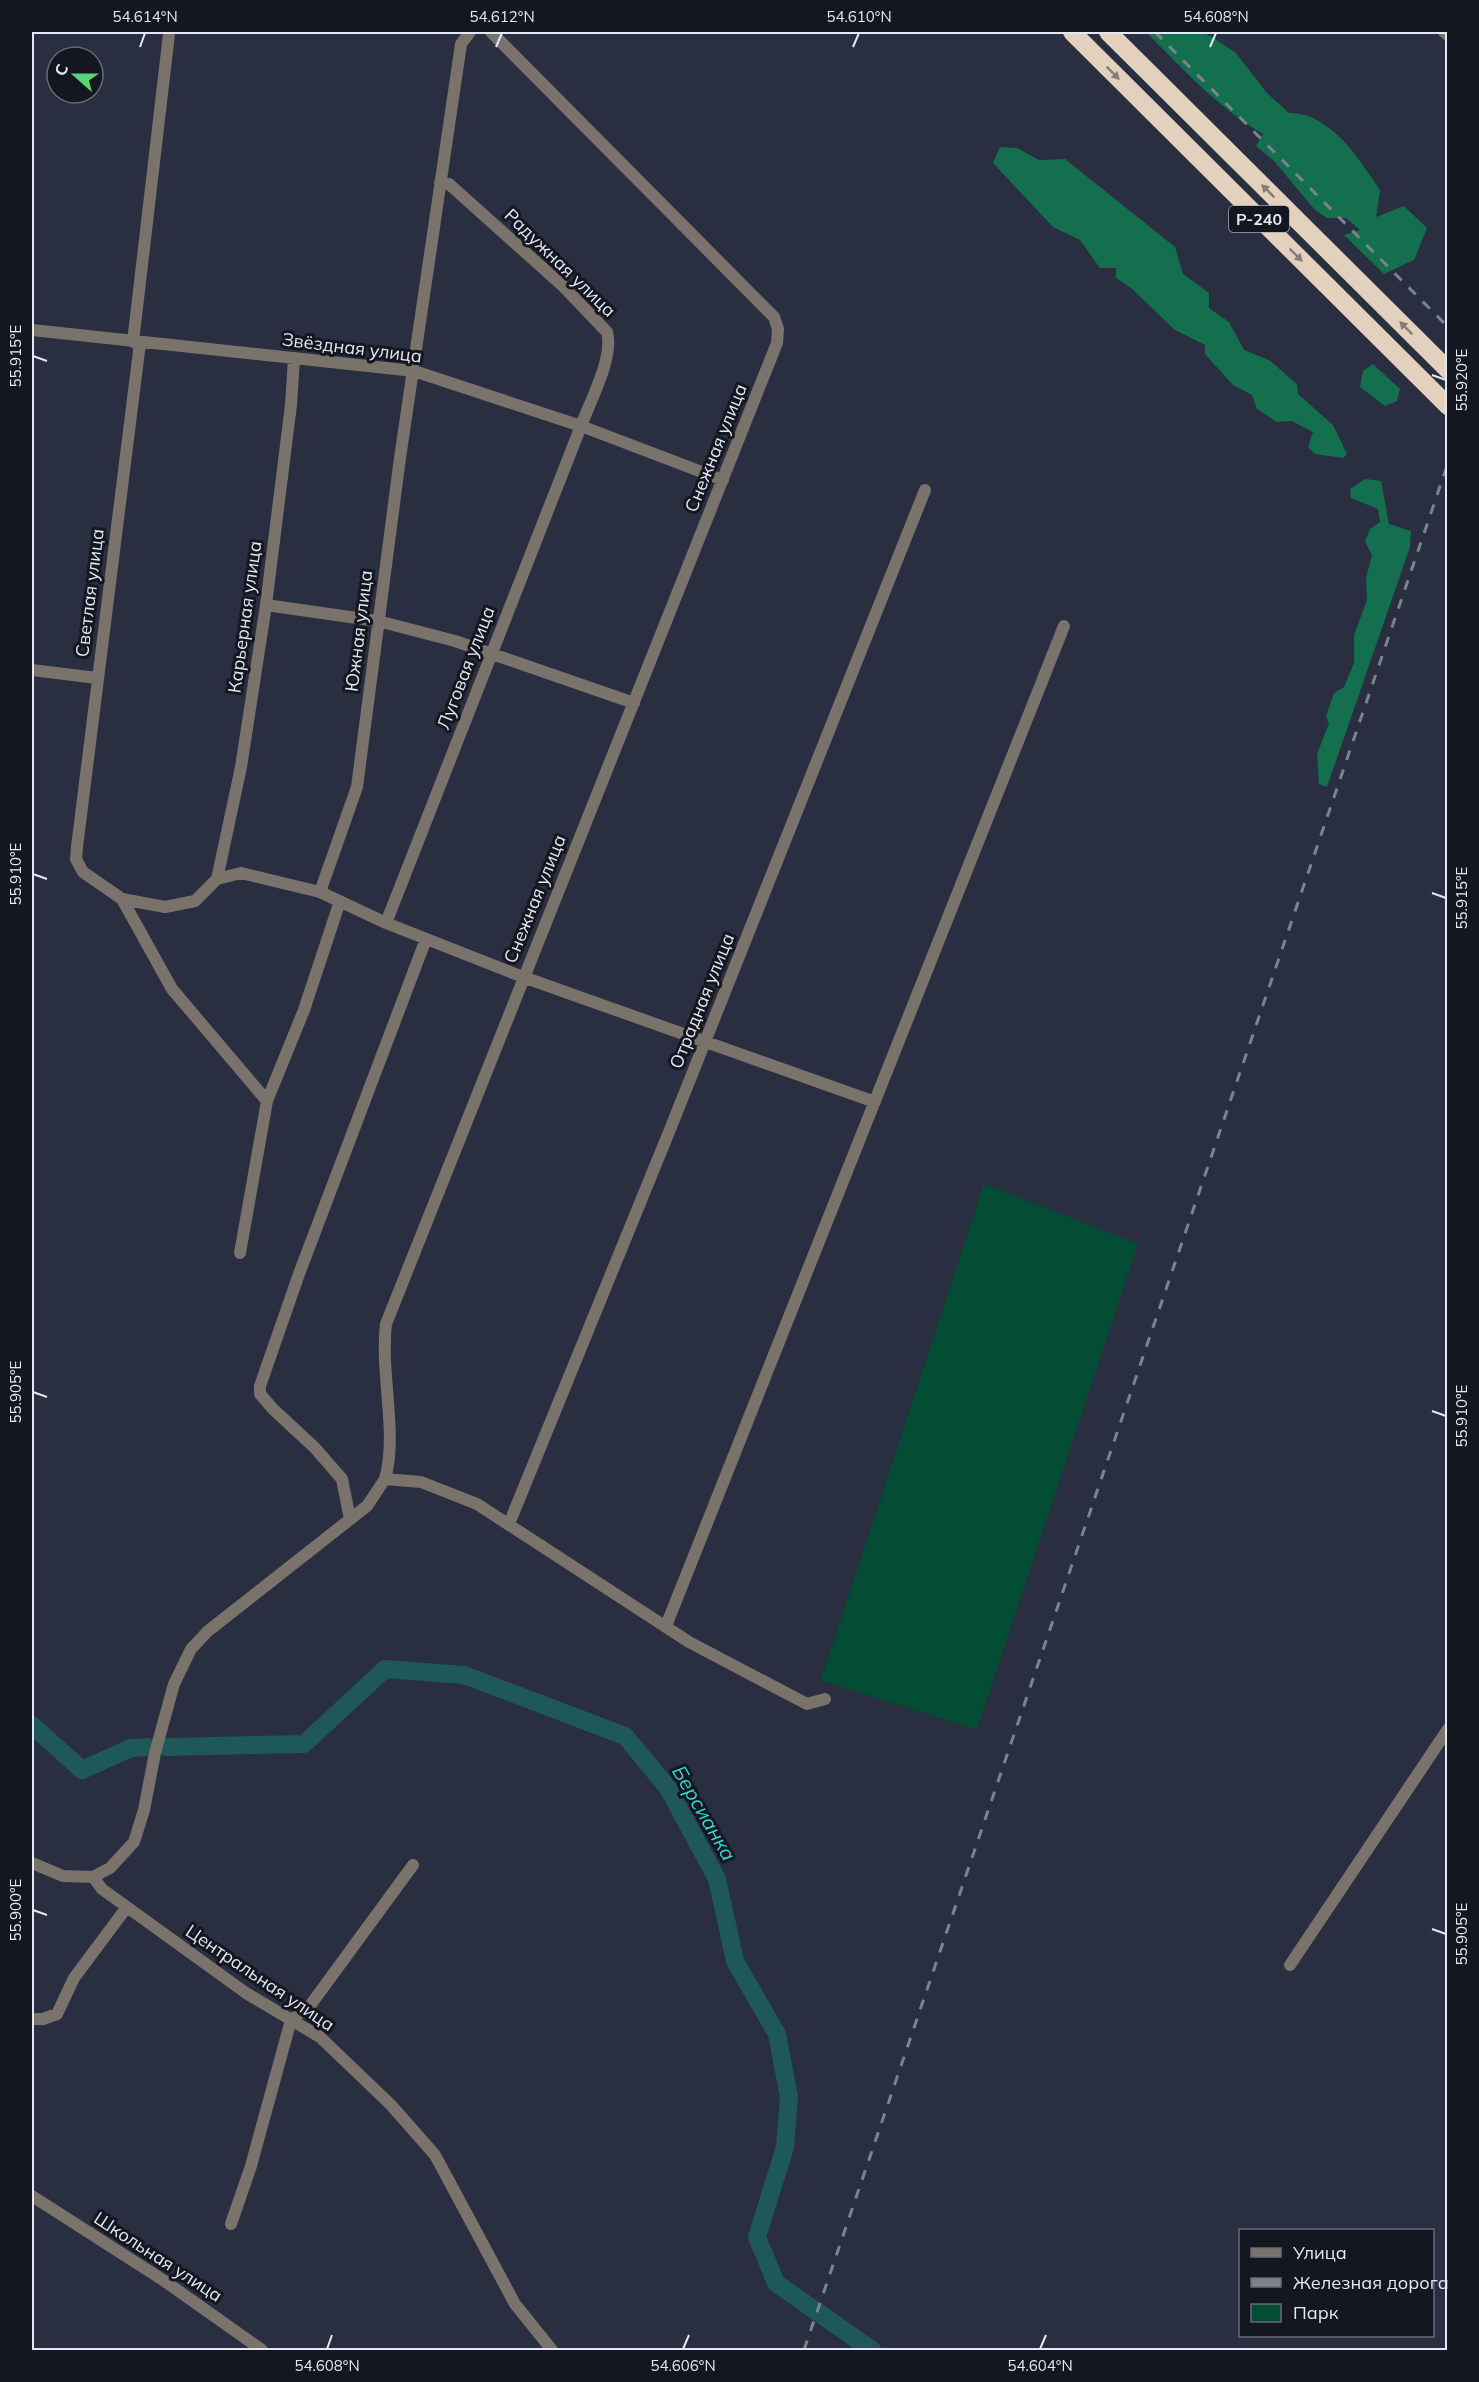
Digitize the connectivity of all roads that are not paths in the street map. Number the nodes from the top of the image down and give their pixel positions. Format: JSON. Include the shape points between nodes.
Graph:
{"nodes":[{"id":1,"x":470,"y":32,"type":"edge"},
{"id":2,"x":490,"y":32,"type":"edge"},
{"id":3,"x":1072,"y":32,"type":"edge"},
{"id":4,"x":1108,"y":32,"type":"edge"},
{"id":5,"x":1444,"y":32,"type":"edge"},
{"id":6,"x":169,"y":34,"type":"dead end"},
{"id":7,"x":1448,"y":35,"type":"edge"},
{"id":8,"x":440,"y":183,"type":"junction"},
{"id":9,"x":32,"y":330,"type":"edge"},
{"id":10,"x":137,"y":342,"type":"junction"},
{"id":11,"x":294,"y":358,"type":"junction"},
{"id":12,"x":1448,"y":370,"type":"edge"},
{"id":13,"x":414,"y":371,"type":"junction"},
{"id":14,"x":1448,"y":406,"type":"edge"},
{"id":15,"x":581,"y":426,"type":"junction"},
{"id":16,"x":723,"y":480,"type":"junction"},
{"id":17,"x":925,"y":490,"type":"dead end"},
{"id":18,"x":266,"y":605,"type":"junction"},
{"id":19,"x":378,"y":621,"type":"junction"},
{"id":20,"x":1064,"y":626,"type":"dead end"},
{"id":21,"x":491,"y":655,"type":"junction"},
{"id":22,"x":32,"y":670,"type":"edge"},
{"id":23,"x":97,"y":678,"type":"junction"},
{"id":24,"x":634,"y":703,"type":"junction"},
{"id":25,"x":217,"y":879,"type":"junction"},
{"id":26,"x":320,"y":892,"type":"junction"},
{"id":27,"x":122,"y":899,"type":"junction"},
{"id":28,"x":340,"y":901,"type":"junction"},
{"id":29,"x":386,"y":923,"type":"junction"},
{"id":30,"x":426,"y":939,"type":"junction"},
{"id":31,"x":523,"y":977,"type":"junction"},
{"id":32,"x":706,"y":1040,"type":"junction"},
{"id":33,"x":267,"y":1101,"type":"junction"},
{"id":34,"x":875,"y":1102,"type":"junction"},
{"id":35,"x":240,"y":1253,"type":"dead end"},
{"id":36,"x":385,"y":1479,"type":"junction"},
{"id":37,"x":350,"y":1519,"type":"junction"},
{"id":38,"x":509,"y":1524,"type":"junction"},
{"id":39,"x":666,"y":1626,"type":"junction"},
{"id":40,"x":825,"y":1699,"type":"dead end"},
{"id":41,"x":1448,"y":1729,"type":"edge"},
{"id":42,"x":32,"y":1863,"type":"edge"},
{"id":43,"x":413,"y":1865,"type":"dead end"},
{"id":44,"x":93,"y":1877,"type":"junction"},
{"id":45,"x":127,"y":1907,"type":"junction"},
{"id":46,"x":1290,"y":1965,"type":"dead end"},
{"id":47,"x":32,"y":2019,"type":"edge"},
{"id":48,"x":291,"y":2020,"type":"junction"},
{"id":49,"x":32,"y":2196,"type":"edge"},
{"id":50,"x":231,"y":2224,"type":"dead end"},
{"id":51,"x":262,"y":2350,"type":"edge"},
{"id":52,"x":552,"y":2350,"type":"edge"}],
"edges":[{"from":1,"to":8,"type":"street","name":"Южная улица","via":[[461,44]]},
{"from":2,"to":16,"type":"street","name":"Снежная улица","via":[[774,317],[777,343]]},
{"from":3,"to":14,"type":"highway","number":"Р-240","one_way":true},
{"from":12,"to":4,"type":"highway","number":"Р-240","one_way":true},
{"from":5,"to":7,"type":"street"},
{"from":6,"to":10,"type":"street","name":"Светлая улица"},
{"from":8,"to":13,"type":"street","name":"Южная улица"},
{"from":8,"to":15,"type":"street","name":"Радужная улица","via":[[449,184],[555,279],[607,332],[608,355]]},
{"from":9,"to":10,"type":"street","name":"Звёздная улица"},
{"from":10,"to":11,"type":"street","name":"Звёздная улица"},
{"from":10,"to":23,"type":"street","name":"Светлая улица"},
{"from":11,"to":13,"type":"street","name":"Звёздная улица"},
{"from":11,"to":18,"type":"street","name":"Карьерная улица"},
{"from":13,"to":15,"type":"street","name":"Звёздная улица"},
{"from":13,"to":19,"type":"street","name":"Южная улица"},
{"from":15,"to":16,"type":"street","name":"Звёздная улица"},
{"from":15,"to":21,"type":"street","name":"Луговая улица"},
{"from":16,"to":24,"type":"street","name":"Снежная улица"},
{"from":17,"to":32,"type":"street","name":"Отрадная улица"},
{"from":18,"to":19,"type":"street"},
{"from":18,"to":25,"type":"street","name":"Карьерная улица","via":[[242,767]]},
{"from":19,"to":21,"type":"street","via":[[455,641]]},
{"from":19,"to":26,"type":"street","name":"Южная улица","via":[[357,787]]},
{"from":20,"to":34,"type":"street"},
{"from":21,"to":24,"type":"street"},
{"from":21,"to":29,"type":"street","name":"Луговая улица"},
{"from":22,"to":23,"type":"street"},
{"from":23,"to":27,"type":"street","name":"Светлая улица","via":[[76,859],[83,872]]},
{"from":24,"to":31,"type":"street","name":"Снежная улица"},
{"from":25,"to":26,"type":"street","via":[[242,873]]},
{"from":25,"to":27,"type":"street","via":[[195,901],[165,907]]},
{"from":26,"to":28,"type":"street"},
{"from":27,"to":33,"type":"street","via":[[172,989]]},
{"from":28,"to":29,"type":"street"},
{"from":28,"to":33,"type":"street","via":[[304,1010]]},
{"from":29,"to":30,"type":"street"},
{"from":30,"to":31,"type":"street"},
{"from":30,"to":37,"type":"street","via":[[260,1386],[260,1394],[273,1409],[342,1479]]},
{"from":31,"to":32,"type":"street"},
{"from":31,"to":36,"type":"street","name":"Снежная улица","via":[[386,1324],[383,1350],[389,1449]]},
{"from":32,"to":34,"type":"street"},
{"from":32,"to":38,"type":"street","name":"Отрадная улица"},
{"from":33,"to":35,"type":"street"},
{"from":34,"to":39,"type":"street"},
{"from":36,"to":37,"type":"street","via":[[367,1506]]},
{"from":36,"to":38,"type":"street","via":[[421,1482],[477,1504]]},
{"from":37,"to":44,"type":"street","via":[[208,1631],[191,1649],[174,1684],[134,1842],[110,1869]]},
{"from":38,"to":39,"type":"street"},
{"from":39,"to":40,"type":"street","via":[[807,1704]]},
{"from":41,"to":46,"type":"street"},
{"from":42,"to":44,"type":"street","via":[[63,1876]]},
{"from":43,"to":48,"type":"street","via":[[309,2007]]},
{"from":44,"to":45,"type":"street","name":"Центральная улица","via":[[102,1889]]},
{"from":45,"to":47,"type":"street","via":[[74,1978],[57,2014]]},
{"from":45,"to":48,"type":"street","name":"Центральная улица","via":[[246,1993]]},
{"from":48,"to":50,"type":"street"},
{"from":48,"to":52,"type":"street","name":"Центральная улица","via":[[328,2045],[391,2105],[435,2155],[515,2304]]},
{"from":49,"to":51,"type":"street","name":"Школьная улица","via":[[163,2280]]}]}
